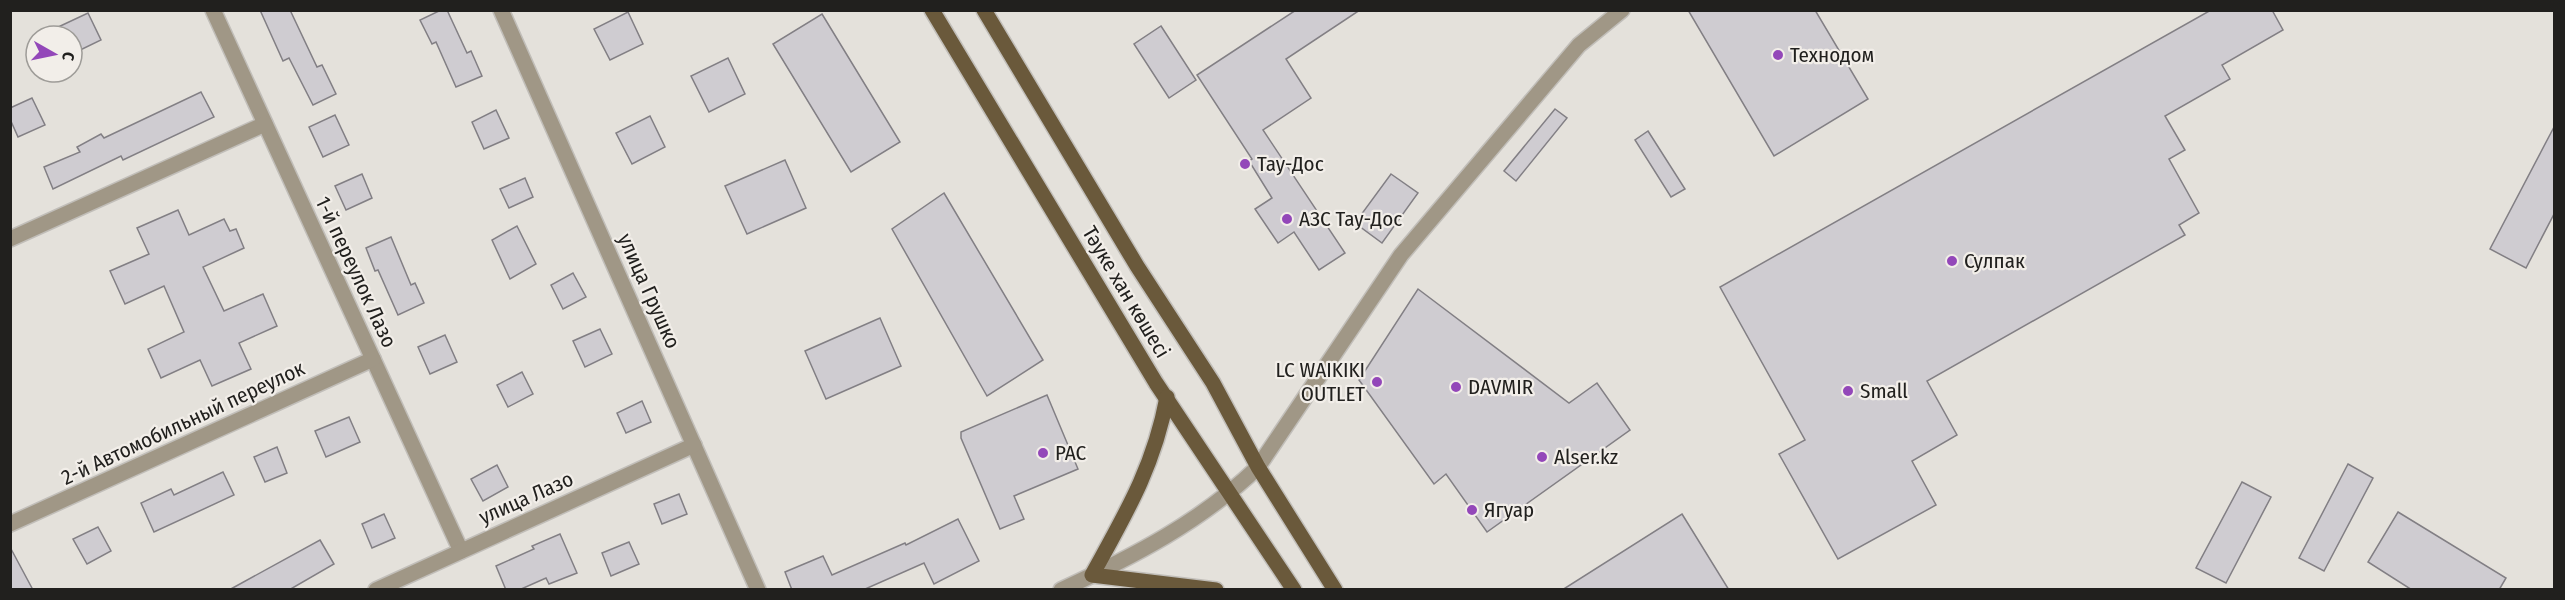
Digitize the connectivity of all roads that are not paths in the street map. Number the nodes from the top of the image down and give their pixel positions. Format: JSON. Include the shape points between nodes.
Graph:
{"nodes":[{"id":1,"x":213,"y":10,"type":"edge"},
{"id":2,"x":501,"y":10,"type":"edge"},
{"id":3,"x":932,"y":10,"type":"edge"},
{"id":4,"x":984,"y":10,"type":"edge"},
{"id":5,"x":1622,"y":10,"type":"edge"},
{"id":6,"x":265,"y":124,"type":"junction"},
{"id":7,"x":10,"y":239,"type":"edge"},
{"id":8,"x":373,"y":359,"type":"junction"},
{"id":9,"x":1167,"y":397,"type":"junction"},
{"id":10,"x":694,"y":445,"type":"junction"},
{"id":11,"x":1258,"y":467,"type":"junction"},
{"id":12,"x":1230,"y":494,"type":"junction"},
{"id":13,"x":10,"y":525,"type":"edge"},
{"id":14,"x":460,"y":551,"type":"junction"},
{"id":15,"x":1092,"y":575,"type":"junction"},
{"id":16,"x":376,"y":590,"type":"edge"},
{"id":17,"x":758,"y":590,"type":"edge"},
{"id":18,"x":1061,"y":590,"type":"edge"},
{"id":19,"x":1216,"y":590,"type":"edge"},
{"id":20,"x":1294,"y":590,"type":"edge"},
{"id":21,"x":1335,"y":590,"type":"edge"}],
"edges":[{"from":1,"to":6,"type":"street","name":"1-й переулок Лазо"},
{"from":2,"to":10,"type":"street","name":"улица Грушко"},
{"from":3,"to":9,"type":"main road","name":"Тәуке хан көшесі"},
{"from":4,"to":11,"type":"main road","name":"Тәуке хан көшесі","via":[[1137,266],[1213,383]]},
{"from":5,"to":11,"type":"street","via":[[1579,45],[1401,255]]},
{"from":6,"to":7,"type":"street"},
{"from":6,"to":8,"type":"street","name":"1-й переулок Лазо"},
{"from":8,"to":13,"type":"street","name":"2-й Автомобильный переулок"},
{"from":8,"to":14,"type":"street","name":"1-й переулок Лазо"},
{"from":9,"to":12,"type":"main road","name":"Тәуке хан көшесі"},
{"from":9,"to":15,"type":"main road","via":[[1160,433],[1136,494]]},
{"from":10,"to":14,"type":"street","name":"улица Лазо"},
{"from":10,"to":17,"type":"street","name":"улица Грушко"},
{"from":11,"to":12,"type":"street"},
{"from":11,"to":21,"type":"main road","name":"Тәуке хан көшесі"},
{"from":12,"to":15,"type":"street","via":[[1189,524]]},
{"from":12,"to":20,"type":"main road","name":"Тәуке хан көшесі"},
{"from":14,"to":16,"type":"street","name":"улица Лазо"},
{"from":15,"to":18,"type":"street"},
{"from":15,"to":19,"type":"main road"}]}
